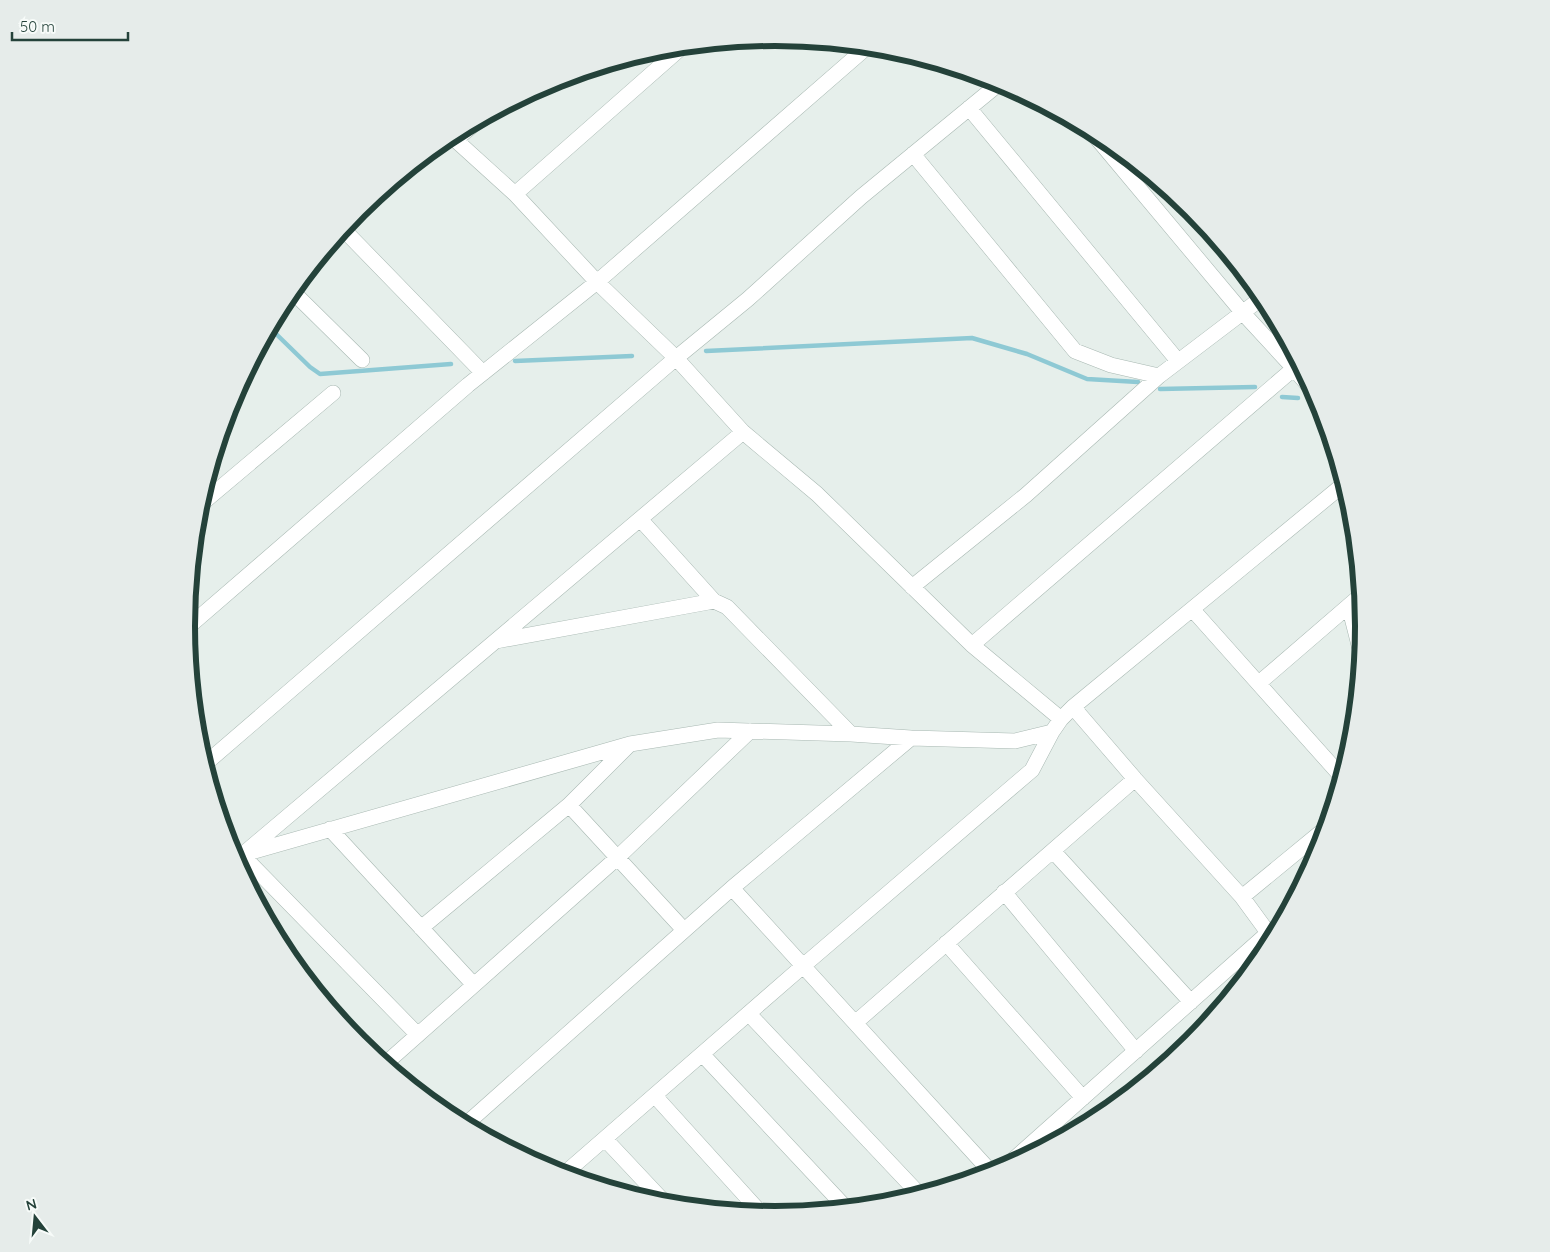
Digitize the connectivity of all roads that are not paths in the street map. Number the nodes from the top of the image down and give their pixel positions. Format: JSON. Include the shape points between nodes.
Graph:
{"nodes":[{"id":1,"x":861,"y":53,"type":"edge"},
{"id":2,"x":673,"y":55,"type":"edge"},
{"id":3,"x":993,"y":89,"type":"edge"},
{"id":4,"x":969,"y":108,"type":"junction"},
{"id":5,"x":457,"y":142,"type":"edge"},
{"id":6,"x":1109,"y":152,"type":"edge"},
{"id":7,"x":912,"y":154,"type":"junction"},
{"id":8,"x":515,"y":194,"type":"junction"},
{"id":9,"x":348,"y":234,"type":"edge"},
{"id":10,"x":597,"y":282,"type":"junction"},
{"id":11,"x":298,"y":297,"type":"edge"},
{"id":12,"x":1256,"y":302,"type":"edge"},
{"id":13,"x":1243,"y":313,"type":"junction"},
{"id":14,"x":676,"y":358,"type":"junction"},
{"id":15,"x":1289,"y":359,"type":"edge"},
{"id":16,"x":362,"y":360,"type":"dead end"},
{"id":17,"x":1178,"y":361,"type":"junction"},
{"id":18,"x":1294,"y":368,"type":"edge"},
{"id":19,"x":482,"y":373,"type":"junction"},
{"id":20,"x":1159,"y":376,"type":"junction"},
{"id":21,"x":333,"y":393,"type":"dead end"},
{"id":22,"x":743,"y":432,"type":"junction"},
{"id":23,"x":1338,"y":489,"type":"edge"},
{"id":24,"x":210,"y":497,"type":"edge"},
{"id":25,"x":640,"y":519,"type":"junction"},
{"id":26,"x":912,"y":587,"type":"junction"},
{"id":27,"x":714,"y":601,"type":"junction"},
{"id":28,"x":1354,"y":601,"type":"edge"},
{"id":29,"x":1349,"y":606,"type":"junction"},
{"id":30,"x":1192,"y":609,"type":"junction"},
{"id":31,"x":195,"y":621,"type":"edge"},
{"id":32,"x":1355,"y":629,"type":"edge"},
{"id":33,"x":494,"y":641,"type":"junction"},
{"id":34,"x":972,"y":645,"type":"junction"},
{"id":35,"x":1259,"y":684,"type":"junction"},
{"id":36,"x":1074,"y":707,"type":"junction"},
{"id":37,"x":1061,"y":719,"type":"junction"},
{"id":38,"x":750,"y":731,"type":"junction"},
{"id":39,"x":1052,"y":732,"type":"junction"},
{"id":40,"x":851,"y":734,"type":"junction"},
{"id":41,"x":911,"y":738,"type":"junction"},
{"id":42,"x":630,"y":744,"type":"junction"},
{"id":43,"x":211,"y":759,"type":"edge"},
{"id":44,"x":1336,"y":770,"type":"edge"},
{"id":45,"x":1135,"y":778,"type":"junction"},
{"id":46,"x":569,"y":805,"type":"junction"},
{"id":47,"x":330,"y":829,"type":"junction"},
{"id":48,"x":1315,"y":837,"type":"edge"},
{"id":49,"x":1052,"y":851,"type":"junction"},
{"id":50,"x":241,"y":853,"type":"edge"},
{"id":51,"x":242,"y":855,"type":"edge"},
{"id":52,"x":617,"y":858,"type":"junction"},
{"id":53,"x":247,"y":865,"type":"edge"},
{"id":54,"x":732,"y":888,"type":"junction"},
{"id":55,"x":1004,"y":892,"type":"junction"},
{"id":56,"x":1242,"y":897,"type":"junction"},
{"id":57,"x":421,"y":928,"type":"junction"},
{"id":58,"x":684,"y":930,"type":"junction"},
{"id":59,"x":1267,"y":932,"type":"edge"},
{"id":60,"x":946,"y":943,"type":"junction"},
{"id":61,"x":1258,"y":946,"type":"edge"},
{"id":62,"x":803,"y":966,"type":"junction"},
{"id":63,"x":474,"y":985,"type":"junction"},
{"id":64,"x":1191,"y":1002,"type":"junction"},
{"id":65,"x":749,"y":1014,"type":"junction"},
{"id":66,"x":855,"y":1022,"type":"junction"},
{"id":67,"x":418,"y":1035,"type":"junction"},
{"id":68,"x":1136,"y":1051,"type":"junction"},
{"id":69,"x":702,"y":1054,"type":"junction"},
{"id":70,"x":390,"y":1059,"type":"edge"},
{"id":71,"x":654,"y":1096,"type":"junction"},
{"id":72,"x":1083,"y":1098,"type":"junction"},
{"id":73,"x":472,"y":1120,"type":"edge"},
{"id":74,"x":605,"y":1139,"type":"junction"},
{"id":75,"x":1026,"y":1148,"type":"edge"},
{"id":76,"x":986,"y":1166,"type":"edge"},
{"id":77,"x":571,"y":1168,"type":"edge"},
{"id":78,"x":914,"y":1189,"type":"edge"},
{"id":79,"x":656,"y":1194,"type":"edge"},
{"id":80,"x":840,"y":1202,"type":"edge"},
{"id":81,"x":754,"y":1205,"type":"edge"}],
"edges":[{"from":1,"to":10,"type":"street"},
{"from":2,"to":8,"type":"street"},
{"from":3,"to":4,"type":"street"},
{"from":4,"to":7,"type":"street"},
{"from":4,"to":17,"type":"street"},
{"from":5,"to":8,"type":"street"},
{"from":6,"to":13,"type":"street"},
{"from":7,"to":14,"type":"street"},
{"from":7,"to":20,"type":"street","via":[[1075,351],[1111,365]]},
{"from":8,"to":10,"type":"street"},
{"from":9,"to":19,"type":"street"},
{"from":10,"to":14,"type":"street"},
{"from":10,"to":19,"type":"street"},
{"from":11,"to":16,"type":"street"},
{"from":12,"to":13,"type":"street"},
{"from":13,"to":15,"type":"street"},
{"from":13,"to":17,"type":"street"},
{"from":14,"to":22,"type":"street"},
{"from":14,"to":43,"type":"street"},
{"from":17,"to":20,"type":"street"},
{"from":18,"to":34,"type":"street"},
{"from":19,"to":31,"type":"street"},
{"from":20,"to":26,"type":"street","via":[[1026,495]]},
{"from":21,"to":24,"type":"street"},
{"from":22,"to":25,"type":"street"},
{"from":22,"to":26,"type":"street","via":[[817,494]]},
{"from":23,"to":30,"type":"street"},
{"from":25,"to":27,"type":"street"},
{"from":25,"to":33,"type":"street"},
{"from":26,"to":34,"type":"street"},
{"from":27,"to":33,"type":"street"},
{"from":27,"to":40,"type":"street","via":[[727,608]]},
{"from":28,"to":29,"type":"street"},
{"from":29,"to":32,"type":"street"},
{"from":29,"to":35,"type":"street"},
{"from":30,"to":35,"type":"street"},
{"from":30,"to":36,"type":"street"},
{"from":33,"to":50,"type":"street"},
{"from":34,"to":37,"type":"street"},
{"from":35,"to":44,"type":"street"},
{"from":36,"to":37,"type":"street"},
{"from":36,"to":45,"type":"street"},
{"from":37,"to":39,"type":"street"},
{"from":38,"to":40,"type":"street"},
{"from":38,"to":42,"type":"street","via":[[718,730]]},
{"from":38,"to":52,"type":"street"},
{"from":39,"to":41,"type":"street","via":[[1015,741]]},
{"from":39,"to":62,"type":"street","via":[[1032,770]]},
{"from":40,"to":41,"type":"street"},
{"from":41,"to":54,"type":"street"},
{"from":42,"to":46,"type":"street"},
{"from":42,"to":47,"type":"street"},
{"from":45,"to":49,"type":"street"},
{"from":45,"to":56,"type":"street"},
{"from":46,"to":52,"type":"street"},
{"from":46,"to":57,"type":"street"},
{"from":47,"to":51,"type":"street"},
{"from":47,"to":57,"type":"street"},
{"from":48,"to":56,"type":"street"},
{"from":49,"to":55,"type":"street"},
{"from":49,"to":64,"type":"street"},
{"from":52,"to":58,"type":"street"},
{"from":52,"to":63,"type":"street"},
{"from":53,"to":67,"type":"street"},
{"from":54,"to":58,"type":"street"},
{"from":54,"to":62,"type":"street"},
{"from":55,"to":60,"type":"street"},
{"from":55,"to":68,"type":"street"},
{"from":56,"to":59,"type":"street"},
{"from":57,"to":63,"type":"street"},
{"from":58,"to":73,"type":"street"},
{"from":60,"to":66,"type":"street"},
{"from":60,"to":72,"type":"street"},
{"from":61,"to":64,"type":"street"},
{"from":62,"to":65,"type":"street"},
{"from":62,"to":66,"type":"street"},
{"from":63,"to":67,"type":"street"},
{"from":64,"to":68,"type":"street"},
{"from":65,"to":69,"type":"street"},
{"from":65,"to":78,"type":"street"},
{"from":66,"to":76,"type":"street"},
{"from":67,"to":70,"type":"street"},
{"from":68,"to":72,"type":"street"},
{"from":69,"to":71,"type":"street"},
{"from":69,"to":80,"type":"street"},
{"from":71,"to":74,"type":"street"},
{"from":71,"to":81,"type":"street"},
{"from":72,"to":75,"type":"street"},
{"from":74,"to":77,"type":"street"},
{"from":74,"to":79,"type":"street"}]}
